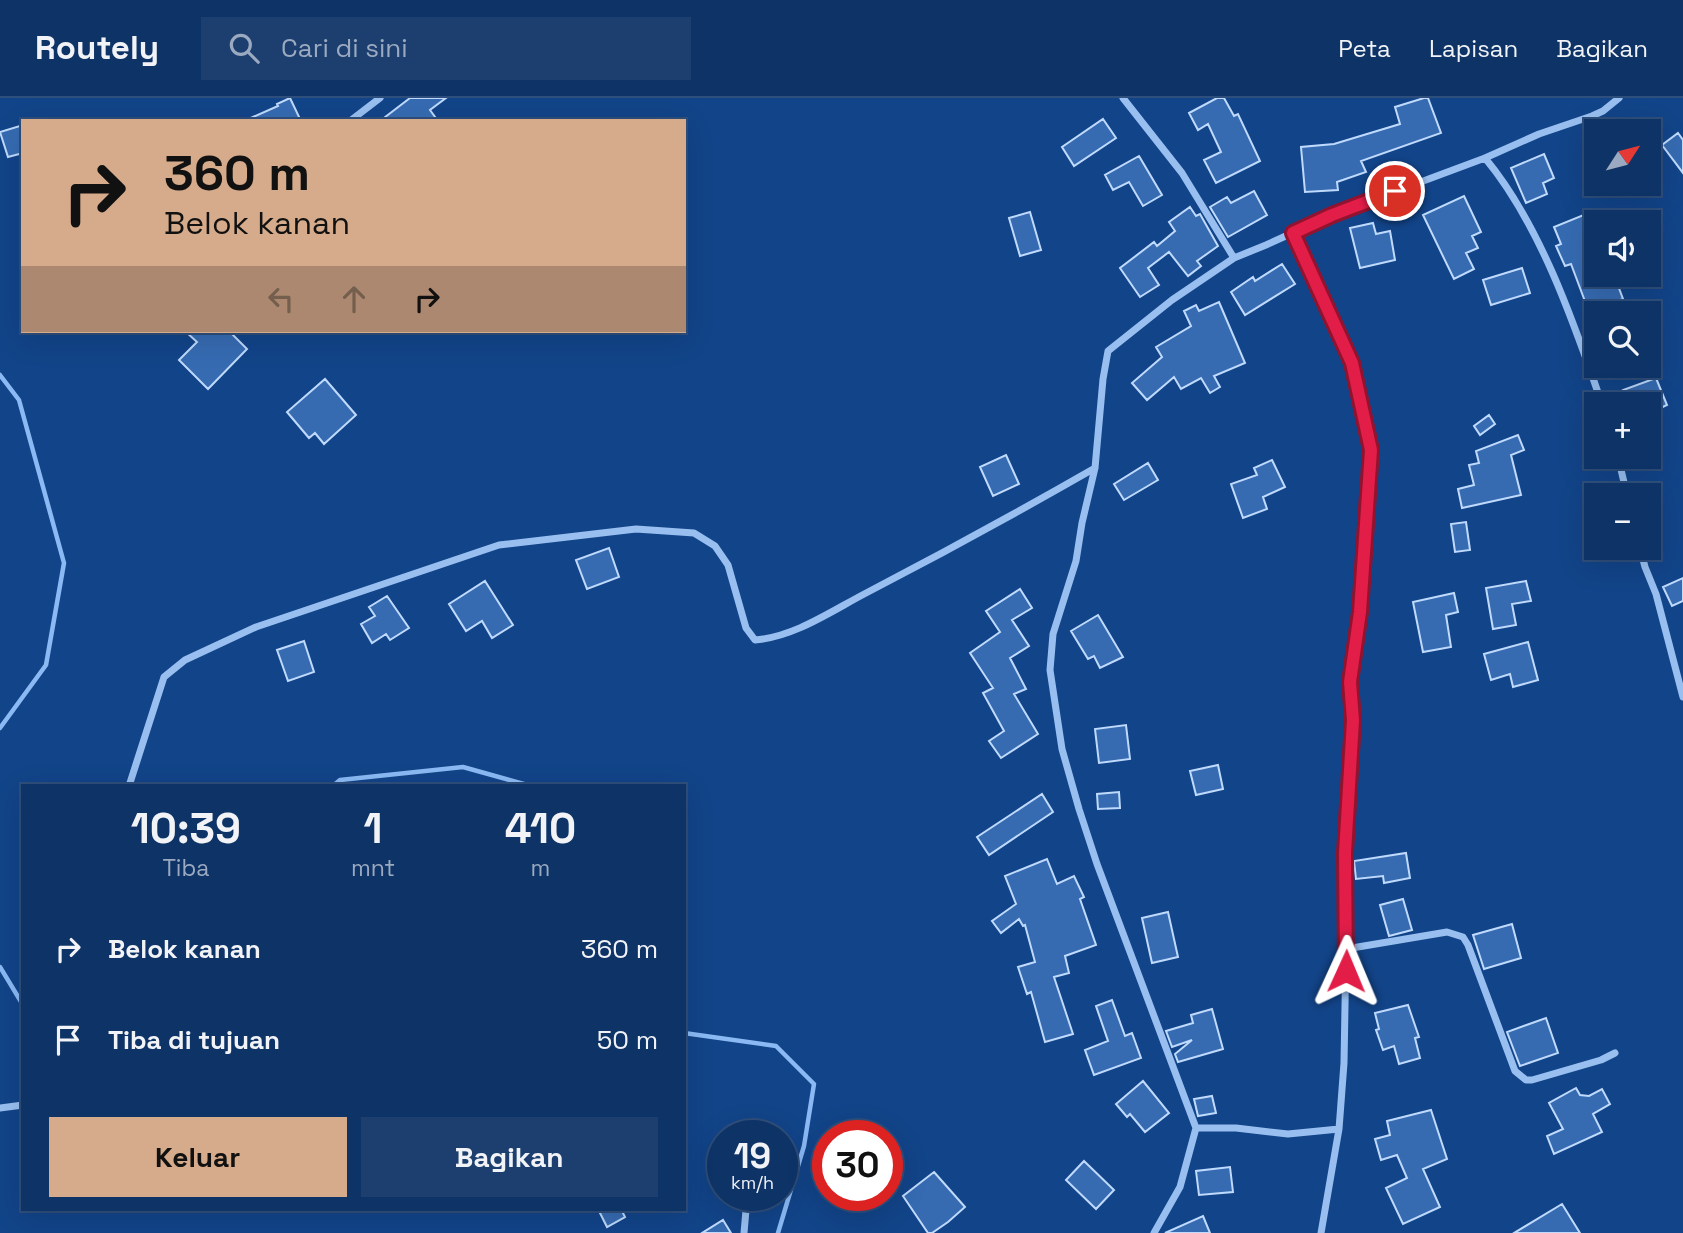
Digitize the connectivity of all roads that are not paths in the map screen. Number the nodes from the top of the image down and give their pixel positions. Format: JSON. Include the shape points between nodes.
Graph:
{"nodes":[{"id":1,"x":380,"y":98,"type":"edge"},
{"id":2,"x":1123,"y":98,"type":"edge"},
{"id":3,"x":1619,"y":98,"type":"edge"},
{"id":4,"x":353,"y":119,"type":"edge"},
{"id":5,"x":1485,"y":158,"type":"junction"},
{"id":6,"x":1293,"y":233,"type":"junction"},
{"id":7,"x":1234,"y":258,"type":"junction"},
{"id":8,"x":1597,"y":392,"type":"edge"},
{"id":9,"x":1095,"y":468,"type":"junction"},
{"id":10,"x":1643,"y":560,"type":"edge"},
{"id":11,"x":1683,"y":697,"type":"edge"},
{"id":12,"x":130,"y":784,"type":"edge"},
{"id":13,"x":1346,"y":949,"type":"junction"},
{"id":14,"x":1615,"y":1054,"type":"dead end"},
{"id":15,"x":21,"y":1105,"type":"edge"},
{"id":16,"x":0,"y":1108,"type":"edge"},
{"id":17,"x":1196,"y":1128,"type":"junction"},
{"id":18,"x":1339,"y":1129,"type":"junction"},
{"id":19,"x":746,"y":1211,"type":"edge"},
{"id":20,"x":744,"y":1233,"type":"edge"},
{"id":21,"x":1154,"y":1233,"type":"edge"},
{"id":22,"x":1321,"y":1233,"type":"edge"}],
"edges":[{"from":1,"to":4,"type":"street"},
{"from":2,"to":7,"type":"street","via":[[1182,173]]},
{"from":3,"to":5,"type":"street","via":[[1603,111]]},
{"from":5,"to":6,"type":"street"},
{"from":5,"to":8,"type":"street","via":[[1503,180],[1545,260]]},
{"from":6,"to":7,"type":"street"},
{"from":6,"to":13,"type":"street","via":[[1352,363],[1371,450],[1360,612],[1350,682],[1353,720],[1345,853]]},
{"from":7,"to":9,"type":"street","via":[[1108,351]]},
{"from":9,"to":12,"type":"street","via":[[969,540],[807,625],[770,639],[755,640],[746,628],[729,565],[715,546],[694,533],[636,529],[499,545],[256,627],[185,660],[164,677]]},
{"from":9,"to":17,"type":"street","via":[[1076,561],[1053,634],[1050,670],[1062,749],[1097,864]]},
{"from":10,"to":11,"type":"street"},
{"from":13,"to":14,"type":"street","via":[[1447,932],[1463,937],[1516,1071],[1526,1080]]},
{"from":13,"to":18,"type":"street"},
{"from":15,"to":16,"type":"street"},
{"from":17,"to":18,"type":"street","via":[[1288,1134]]},
{"from":17,"to":21,"type":"street","via":[[1180,1187]]},
{"from":18,"to":22,"type":"street"},
{"from":19,"to":20,"type":"street"}]}
